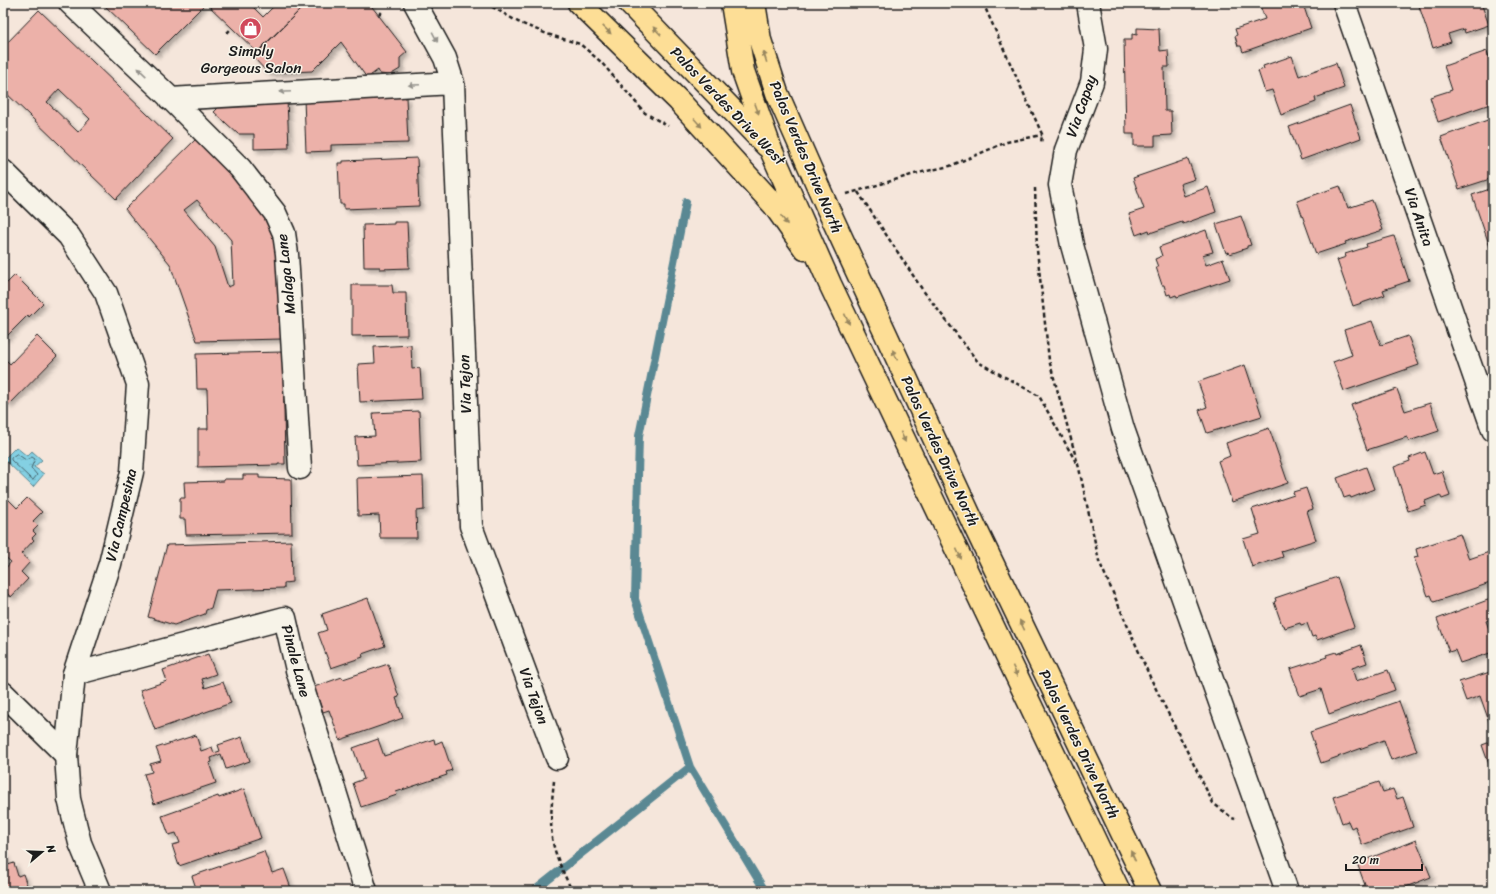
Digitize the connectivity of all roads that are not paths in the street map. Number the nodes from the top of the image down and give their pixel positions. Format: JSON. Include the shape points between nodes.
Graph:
{"nodes":[{"id":1,"x":70,"y":3,"type":"edge"},
{"id":2,"x":415,"y":3,"type":"edge"},
{"id":3,"x":579,"y":3,"type":"edge"},
{"id":4,"x":628,"y":3,"type":"edge"},
{"id":5,"x":732,"y":3,"type":"edge"},
{"id":6,"x":754,"y":3,"type":"edge"},
{"id":7,"x":1088,"y":3,"type":"edge"},
{"id":8,"x":1344,"y":3,"type":"edge"},
{"id":9,"x":453,"y":83,"type":"junction"},
{"id":10,"x":170,"y":99,"type":"junction"},
{"id":11,"x":771,"y":150,"type":"junction"},
{"id":12,"x":3,"y":171,"type":"edge"},
{"id":13,"x":828,"y":209,"type":"junction"},
{"id":14,"x":830,"y":284,"type":"junction"},
{"id":15,"x":1493,"y":430,"type":"edge"},
{"id":16,"x":300,"y":468,"type":"dead end"},
{"id":17,"x":74,"y":674,"type":"junction"},
{"id":18,"x":3,"y":693,"type":"edge"},
{"id":19,"x":66,"y":755,"type":"junction"},
{"id":20,"x":557,"y":758,"type":"road end"},
{"id":21,"x":100,"y":891,"type":"edge"},
{"id":22,"x":366,"y":891,"type":"edge"},
{"id":23,"x":1119,"y":891,"type":"edge"},
{"id":24,"x":1150,"y":891,"type":"edge"},
{"id":25,"x":1287,"y":891,"type":"edge"}],
"edges":[{"from":10,"to":1,"type":"street","name":"Malaga Lane","one_way":true},
{"from":2,"to":9,"type":"street","name":"Via Tejon","one_way":true,"via":[[445,58]]},
{"from":3,"to":14,"type":"main road","name":"Palos Verdes Drive North","one_way":true,"via":[[679,101],[774,205]]},
{"from":11,"to":4,"type":"main road","name":"Palos Verdes Drive West","one_way":true},
{"from":5,"to":11,"type":"main road","name":"Palos Verdes Drive North","one_way":true,"via":[[743,71]]},
{"from":13,"to":6,"type":"main road","name":"Palos Verdes Drive North","one_way":true,"via":[[777,93],[760,40]]},
{"from":7,"to":25,"type":"street","name":"Via Capay","via":[[1096,49],[1092,82],[1066,150],[1060,185],[1072,245],[1123,429]]},
{"from":8,"to":15,"type":"street","name":"Via Anita"},
{"from":9,"to":10,"type":"street","one_way":true},
{"from":9,"to":20,"type":"street","name":"Via Tejon","via":[[470,526]]},
{"from":10,"to":16,"type":"street","name":"Malaga Lane","via":[[240,168],[275,213],[284,233]]},
{"from":11,"to":13,"type":"main road","name":"Palos Verdes Drive West","via":[[814,200]]},
{"from":11,"to":14,"type":"main road","name":"Palos Verdes Drive North"},
{"from":12,"to":17,"type":"street","name":"Via Campesina","via":[[69,236],[106,293],[138,384],[132,472],[110,564]]},
{"from":24,"to":13,"type":"main road","name":"Palos Verdes Drive North","one_way":true,"via":[[976,528]]},
{"from":14,"to":23,"type":"main road","name":"Palos Verdes Drive North","one_way":true},
{"from":17,"to":19,"type":"street","name":"Via Campesina"},
{"from":17,"to":22,"type":"street","name":"Pinale Lane","via":[[285,618],[297,670]]},
{"from":18,"to":19,"type":"street"},
{"from":19,"to":21,"type":"street","name":"Via Campesina","via":[[69,799],[80,843]]}]}
